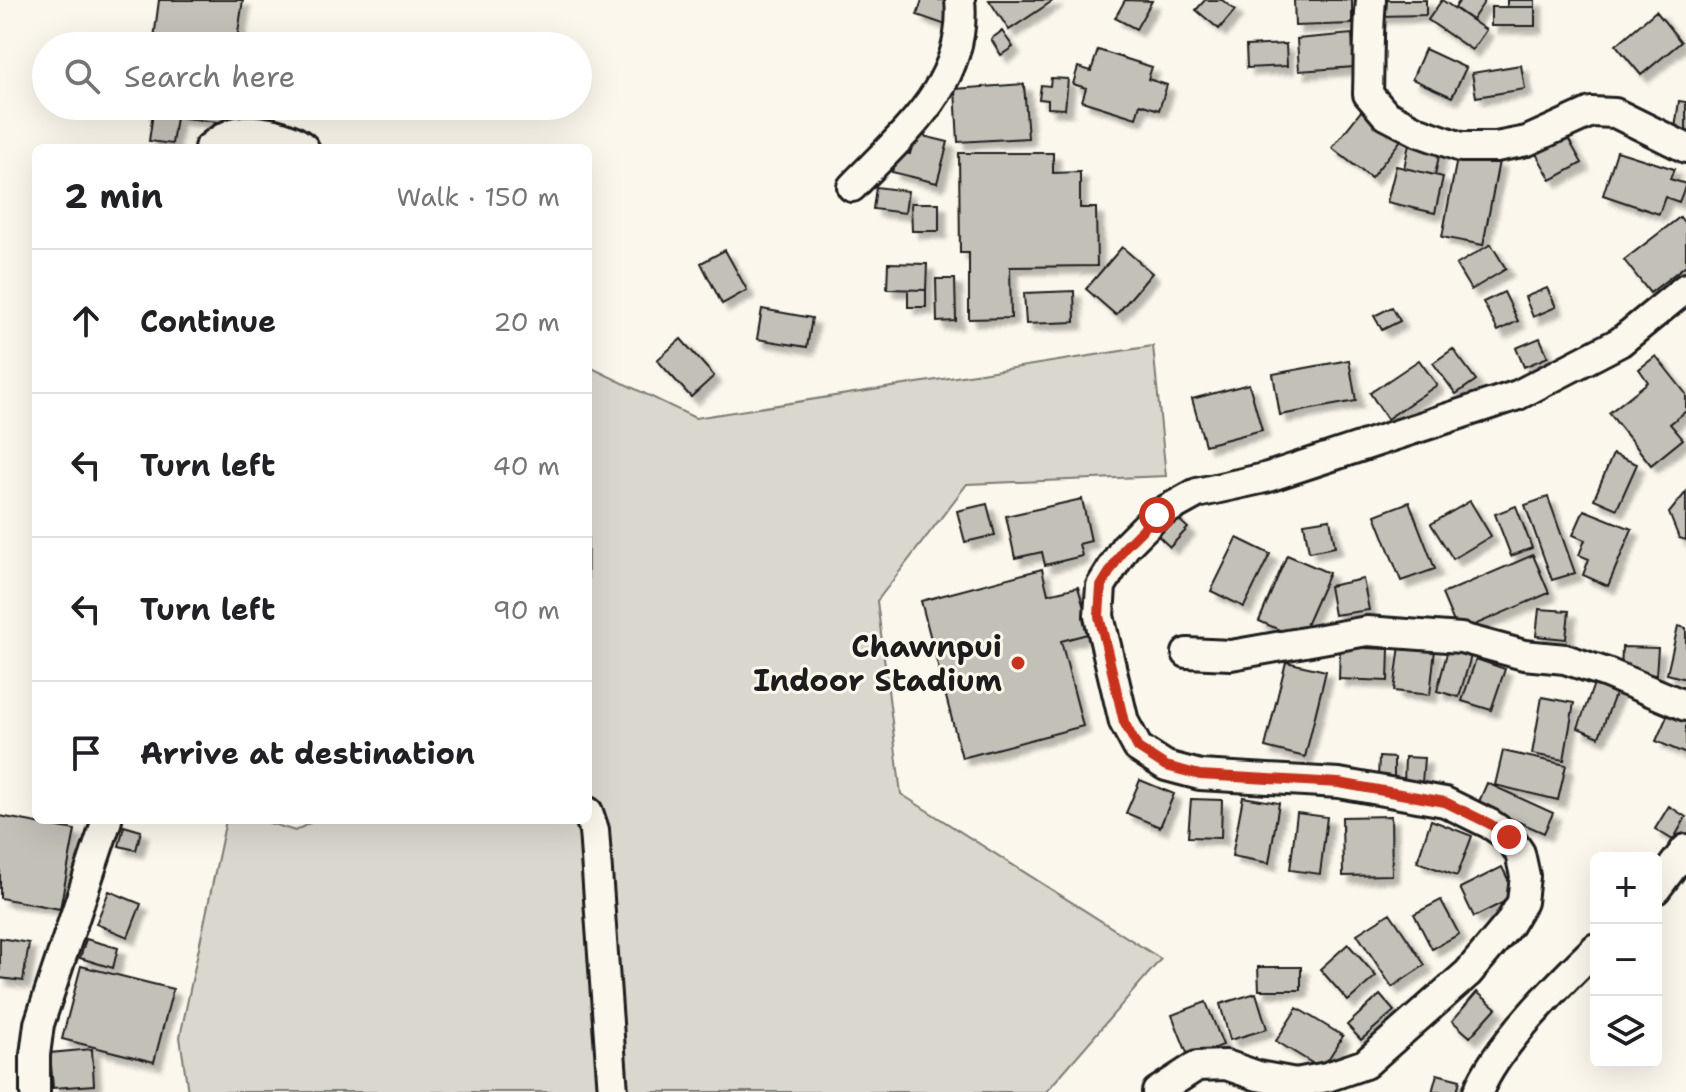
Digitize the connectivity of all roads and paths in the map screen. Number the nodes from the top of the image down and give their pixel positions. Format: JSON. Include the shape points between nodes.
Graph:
{"nodes":[{"id":1,"x":960,"y":0,"type":"edge"},
{"id":2,"x":1371,"y":0,"type":"edge"},
{"id":3,"x":215,"y":144,"type":"edge"},
{"id":4,"x":300,"y":144,"type":"edge"},
{"id":5,"x":1686,"y":148,"type":"edge"},
{"id":6,"x":852,"y":187,"type":"dead end"},
{"id":7,"x":1686,"y":288,"type":"edge"},
{"id":8,"x":1187,"y":653,"type":"dead end"},
{"id":9,"x":1686,"y":706,"type":"edge"},
{"id":10,"x":106,"y":824,"type":"edge"},
{"id":11,"x":592,"y":824,"type":"edge"},
{"id":12,"x":1686,"y":849,"type":"edge"},
{"id":13,"x":1662,"y":881,"type":"edge"},
{"id":14,"x":1590,"y":954,"type":"edge"},
{"id":15,"x":35,"y":1092,"type":"edge"},
{"id":16,"x":613,"y":1092,"type":"edge"},
{"id":17,"x":1157,"y":1092,"type":"edge"},
{"id":18,"x":1478,"y":1092,"type":"edge"}],
"edges":[{"from":1,"to":6,"type":"street","via":[[961,36],[952,66],[922,113]]},
{"from":2,"to":5,"type":"street","via":[[1368,94],[1386,115],[1419,132],[1461,147],[1496,147],[1527,141],[1591,112],[1615,113]]},
{"from":3,"to":4,"type":"street","via":[[233,132],[272,133]]},
{"from":7,"to":17,"type":"street","via":[[1620,342],[1518,395],[1265,478],[1197,493],[1157,515],[1125,547],[1101,586],[1099,616],[1124,722],[1138,748],[1166,766],[1200,775],[1339,783],[1445,802],[1509,837],[1520,853],[1525,876],[1522,902],[1468,973],[1365,1064],[1296,1083],[1226,1065],[1197,1066]]},
{"from":8,"to":9,"type":"street","via":[[1231,655],[1367,631],[1461,638],[1524,655],[1565,659]]},
{"from":10,"to":15,"type":"street","via":[[39,1024]]},
{"from":11,"to":16,"type":"street"},
{"from":12,"to":13,"type":"street"},
{"from":14,"to":18,"type":"street","via":[[1503,1050]]}]}
